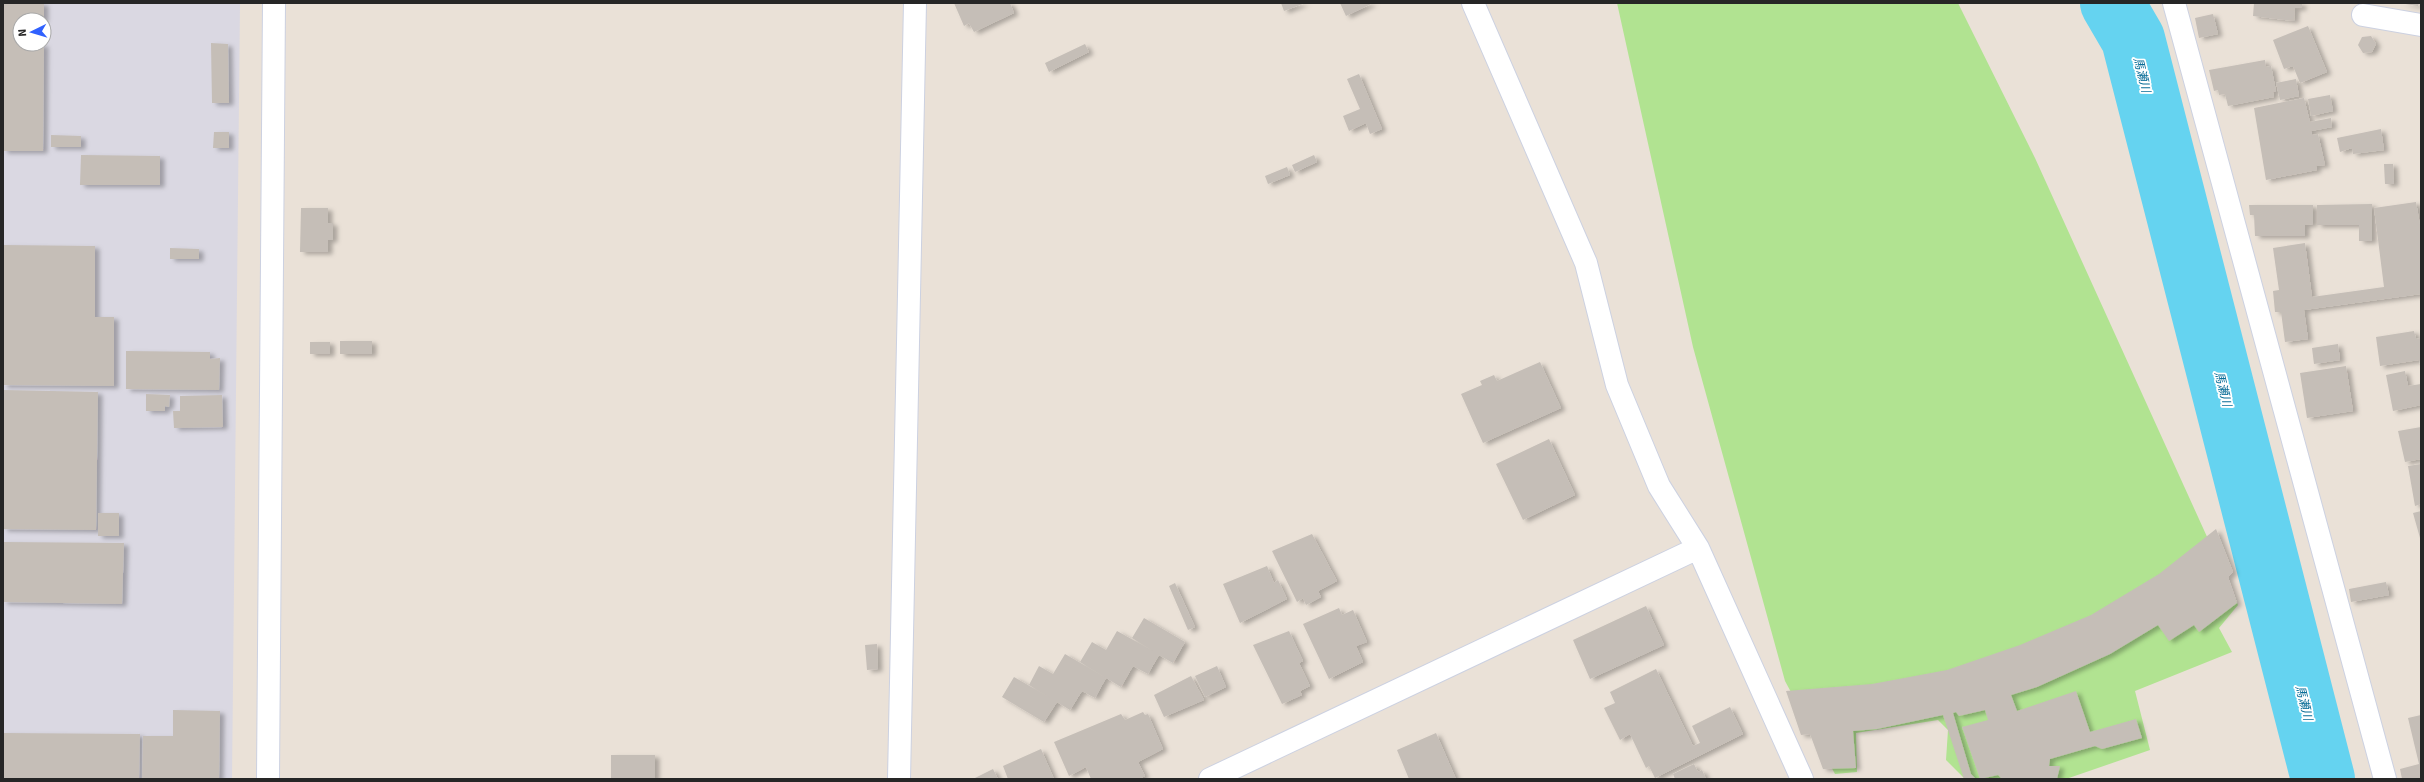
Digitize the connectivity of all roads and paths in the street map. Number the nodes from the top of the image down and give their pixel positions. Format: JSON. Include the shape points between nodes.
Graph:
{"nodes":[{"id":1,"x":274,"y":3,"type":"edge"},
{"id":2,"x":915,"y":3,"type":"edge"},
{"id":3,"x":1473,"y":3,"type":"edge"},
{"id":4,"x":2174,"y":3,"type":"edge"},
{"id":5,"x":2364,"y":15,"type":"dead end"},
{"id":6,"x":2421,"y":26,"type":"edge"},
{"id":7,"x":1698,"y":548,"type":"junction"},
{"id":8,"x":268,"y":779,"type":"edge"},
{"id":9,"x":899,"y":779,"type":"edge"},
{"id":10,"x":1210,"y":779,"type":"edge"},
{"id":11,"x":1802,"y":779,"type":"edge"},
{"id":12,"x":2385,"y":779,"type":"edge"}],
"edges":[{"from":1,"to":8,"type":"street"},
{"from":2,"to":9,"type":"street"},
{"from":3,"to":7,"type":"street","via":[[1586,263],[1617,385],[1659,486]]},
{"from":4,"to":12,"type":"street"},
{"from":5,"to":6,"type":"street"},
{"from":7,"to":10,"type":"street"},
{"from":7,"to":11,"type":"street"}]}
